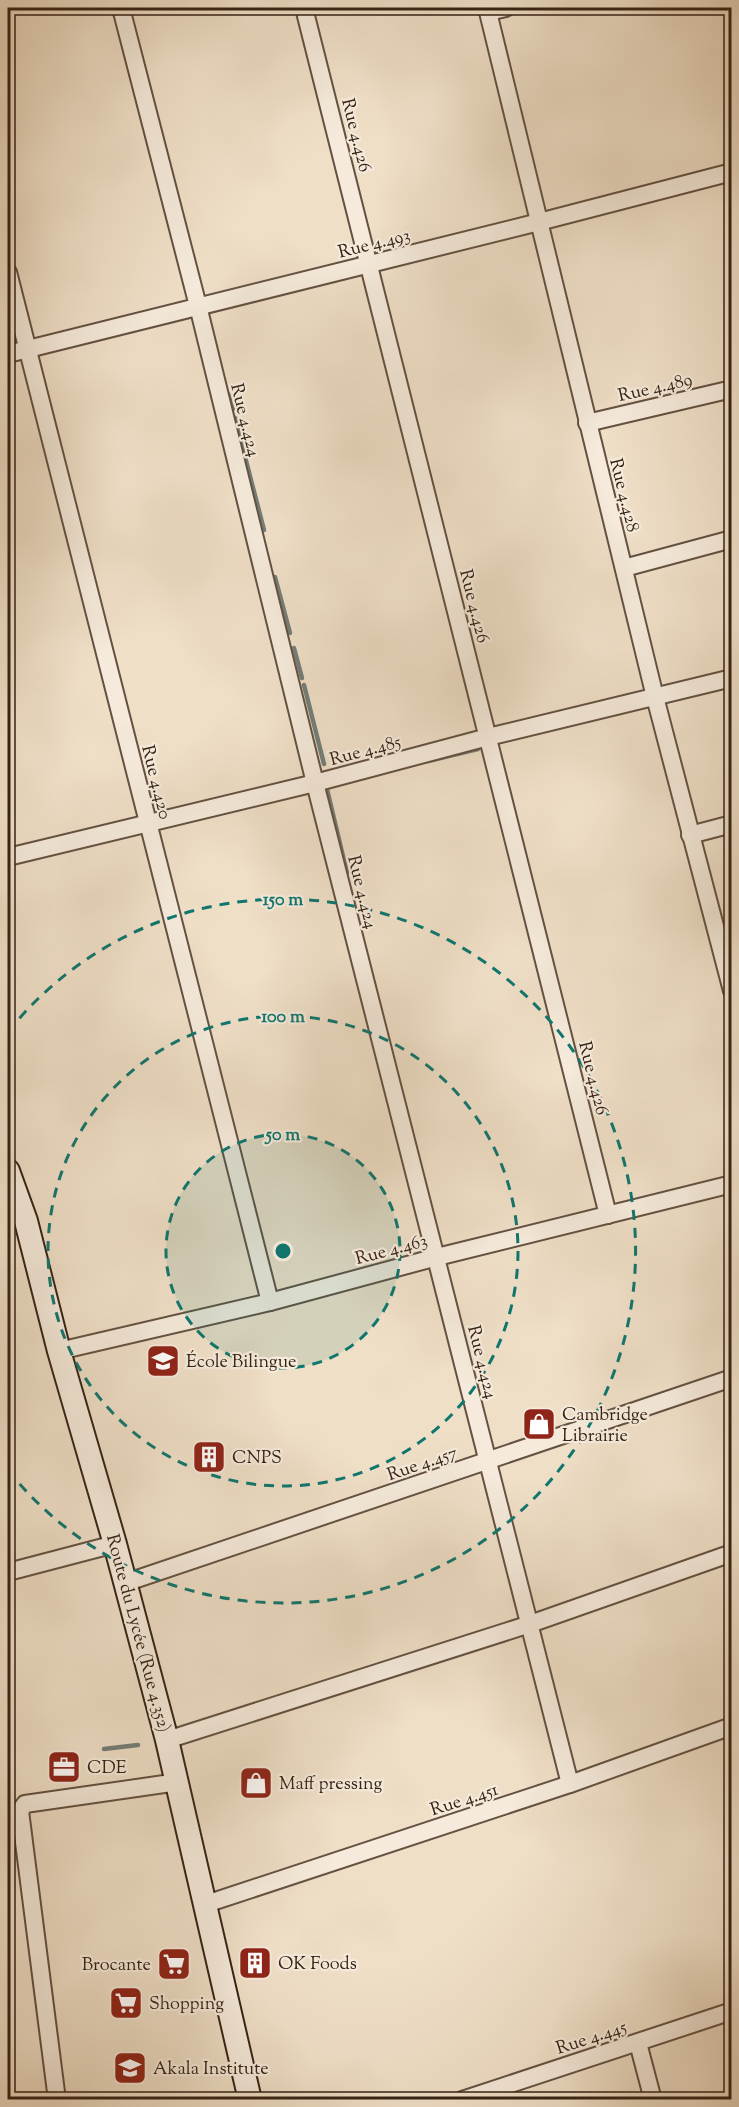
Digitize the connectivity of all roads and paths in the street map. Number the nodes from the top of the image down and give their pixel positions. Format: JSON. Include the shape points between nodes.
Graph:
{"nodes":[{"id":1,"x":121,"y":8,"type":"edge"},
{"id":2,"x":304,"y":8,"type":"edge"},
{"id":3,"x":506,"y":8,"type":"edge"},
{"id":4,"x":488,"y":10,"type":"edge"},
{"id":5,"x":732,"y":172,"type":"edge"},
{"id":6,"x":539,"y":222,"type":"junction"},
{"id":7,"x":369,"y":264,"type":"junction"},
{"id":8,"x":8,"y":272,"type":"edge"},
{"id":9,"x":198,"y":306,"type":"junction"},
{"id":10,"x":26,"y":348,"type":"junction"},
{"id":11,"x":8,"y":354,"type":"edge"},
{"id":12,"x":732,"y":389,"type":"edge"},
{"id":13,"x":587,"y":423,"type":"junction"},
{"id":14,"x":732,"y":539,"type":"edge"},
{"id":15,"x":624,"y":568,"type":"junction"},
{"id":16,"x":732,"y":678,"type":"edge"},
{"id":17,"x":655,"y":697,"type":"junction"},
{"id":18,"x":488,"y":737,"type":"junction"},
{"id":19,"x":315,"y":783,"type":"junction"},
{"id":20,"x":147,"y":822,"type":"junction"},
{"id":21,"x":732,"y":824,"type":"edge"},
{"id":22,"x":690,"y":834,"type":"junction"},
{"id":23,"x":8,"y":857,"type":"edge"},
{"id":24,"x":729,"y":970,"type":"edge"},
{"id":25,"x":732,"y":991,"type":"edge"},
{"id":26,"x":8,"y":1171,"type":"edge"},
{"id":27,"x":732,"y":1184,"type":"edge"},
{"id":28,"x":608,"y":1215,"type":"junction"},
{"id":29,"x":437,"y":1257,"type":"junction"},
{"id":30,"x":270,"y":1302,"type":"junction"},
{"id":31,"x":60,"y":1351,"type":"junction"},
{"id":32,"x":732,"y":1378,"type":"edge"},
{"id":33,"x":488,"y":1461,"type":"junction"},
{"id":34,"x":115,"y":1544,"type":"junction"},
{"id":35,"x":732,"y":1553,"type":"edge"},
{"id":36,"x":8,"y":1572,"type":"edge"},
{"id":37,"x":125,"y":1583,"type":"junction"},
{"id":38,"x":530,"y":1624,"type":"junction"},
{"id":39,"x":732,"y":1726,"type":"edge"},
{"id":40,"x":167,"y":1740,"type":"junction"},
{"id":41,"x":178,"y":1782,"type":"junction"},
{"id":42,"x":570,"y":1784,"type":"junction"},
{"id":43,"x":206,"y":1904,"type":"junction"},
{"id":44,"x":732,"y":2012,"type":"edge"},
{"id":45,"x":638,"y":2043,"type":"junction"},
{"id":46,"x":57,"y":2100,"type":"edge"},
{"id":47,"x":250,"y":2100,"type":"edge"},
{"id":48,"x":462,"y":2100,"type":"edge"},
{"id":49,"x":653,"y":2100,"type":"edge"}],
"edges":[{"from":1,"to":9,"type":"street","name":"Rue 4.424"},
{"from":2,"to":7,"type":"street","name":"Rue 4.426"},
{"from":3,"to":4,"type":"street"},
{"from":4,"to":6,"type":"street","name":"Rue 4.428"},
{"from":5,"to":6,"type":"street","name":"Rue 4.493"},
{"from":6,"to":7,"type":"street","name":"Rue 4.493"},
{"from":6,"to":13,"type":"street","name":"Rue 4.428"},
{"from":7,"to":9,"type":"street","name":"Rue 4.493"},
{"from":7,"to":18,"type":"street","name":"Rue 4.426"},
{"from":8,"to":10,"type":"street","name":"Rue 4.420"},
{"from":9,"to":10,"type":"street","name":"Rue 4.493"},
{"from":9,"to":19,"type":"street","name":"Rue 4.424"},
{"from":10,"to":11,"type":"street","name":"Rue 4.493"},
{"from":10,"to":20,"type":"street","name":"Rue 4.420"},
{"from":12,"to":13,"type":"street","name":"Rue 4.489"},
{"from":13,"to":15,"type":"street","name":"Rue 4.428"},
{"from":14,"to":15,"type":"street"},
{"from":15,"to":17,"type":"street","name":"Rue 4.428"},
{"from":16,"to":17,"type":"street","name":"Rue 4.485"},
{"from":17,"to":18,"type":"street","name":"Rue 4.485"},
{"from":17,"to":22,"type":"street","name":"Rue 4.428"},
{"from":18,"to":19,"type":"street","name":"Rue 4.485"},
{"from":18,"to":28,"type":"street","name":"Rue 4.426"},
{"from":19,"to":20,"type":"street","name":"Rue 4.485"},
{"from":19,"to":29,"type":"street","name":"Rue 4.424"},
{"from":20,"to":23,"type":"street","name":"Rue 4.485"},
{"from":20,"to":30,"type":"street","name":"Rue 4.420"},
{"from":21,"to":22,"type":"street"},
{"from":22,"to":24,"type":"street","name":"Rue 4.428"},
{"from":24,"to":25,"type":"street","name":"Rue 4.428"},
{"from":26,"to":31,"type":"main road","name":"Route du Lycée (Rue 4.352)","via":[[26,1221]]},
{"from":27,"to":28,"type":"street","name":"Rue 4.463"},
{"from":28,"to":29,"type":"street","name":"Rue 4.463"},
{"from":29,"to":30,"type":"street","name":"Rue 4.463"},
{"from":29,"to":33,"type":"street","name":"Rue 4.424"},
{"from":30,"to":31,"type":"street","name":"Rue 4.463"},
{"from":31,"to":34,"type":"main road","name":"Route du Lycée (Rue 4.352)"},
{"from":32,"to":33,"type":"street","name":"Rue 4.457"},
{"from":33,"to":37,"type":"street","name":"Rue 4.457"},
{"from":33,"to":38,"type":"street","name":"Rue 4.424"},
{"from":34,"to":36,"type":"street"},
{"from":34,"to":37,"type":"main road","name":"Route du Lycée (Rue 4.352)"},
{"from":35,"to":38,"type":"street"},
{"from":37,"to":40,"type":"main road","name":"Route du Lycée (Rue 4.352)"},
{"from":38,"to":40,"type":"street"},
{"from":38,"to":42,"type":"street","name":"Rue 4.424"},
{"from":39,"to":42,"type":"street","name":"Rue 4.451"},
{"from":40,"to":41,"type":"main road","name":"Route du Lycée (Rue 4.352)"},
{"from":41,"to":43,"type":"main road","name":"Route du Lycée (Rue 4.352)"},
{"from":41,"to":46,"type":"street","via":[[26,1804],[20,1811]]},
{"from":42,"to":43,"type":"street","name":"Rue 4.451"},
{"from":43,"to":47,"type":"main road","name":"Route du Lycée (Rue 4.352)"},
{"from":44,"to":45,"type":"street","name":"Rue 4.445"},
{"from":45,"to":48,"type":"street","name":"Rue 4.445"},
{"from":45,"to":49,"type":"street"}]}
